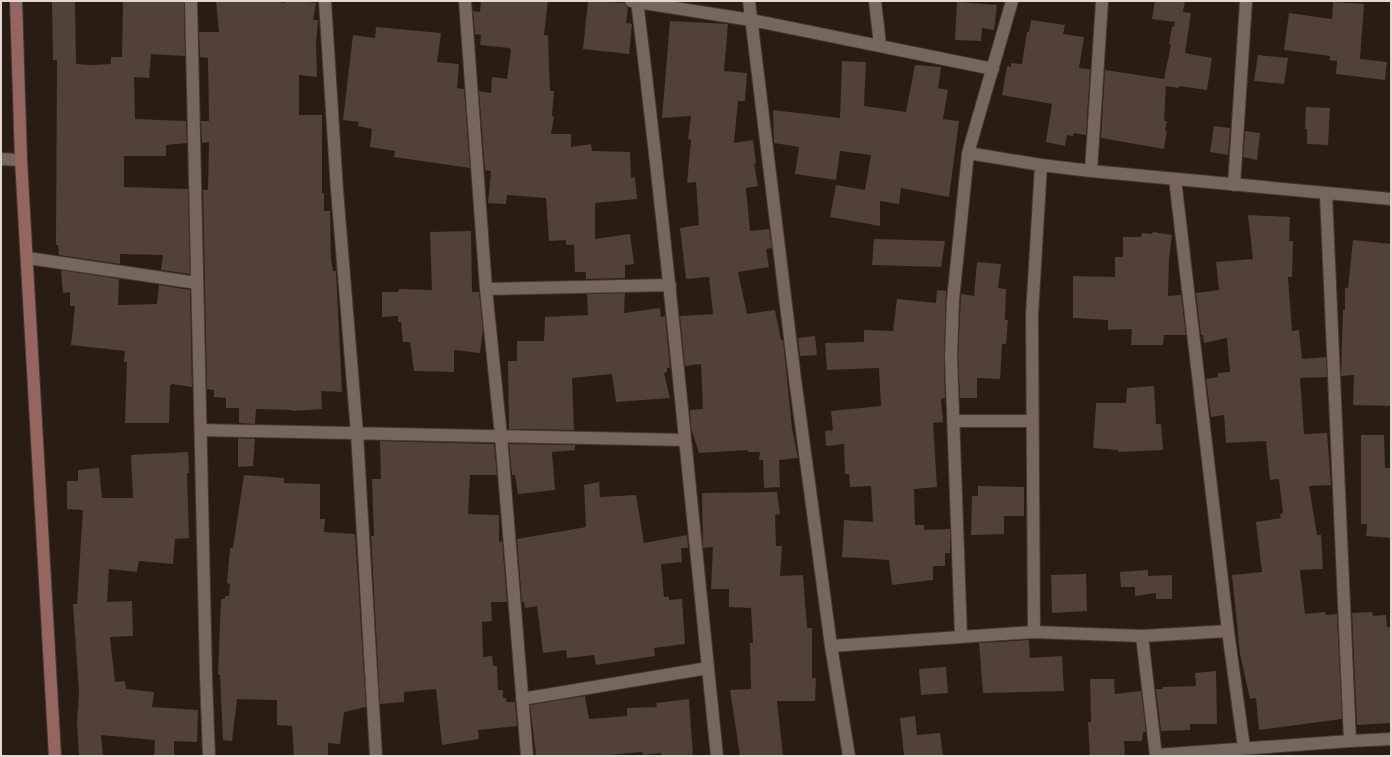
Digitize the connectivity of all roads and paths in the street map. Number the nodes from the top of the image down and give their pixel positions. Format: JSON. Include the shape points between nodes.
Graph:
{"nodes":[{"id":1,"x":16,"y":1,"type":"edge"},
{"id":2,"x":191,"y":1,"type":"edge"},
{"id":3,"x":325,"y":1,"type":"edge"},
{"id":4,"x":465,"y":1,"type":"edge"},
{"id":5,"x":635,"y":1,"type":"edge"},
{"id":6,"x":749,"y":1,"type":"edge"},
{"id":7,"x":875,"y":1,"type":"edge"},
{"id":8,"x":1012,"y":1,"type":"edge"},
{"id":9,"x":1102,"y":1,"type":"edge"},
{"id":10,"x":1246,"y":1,"type":"edge"},
{"id":11,"x":751,"y":20,"type":"junction"},
{"id":12,"x":880,"y":45,"type":"junction"},
{"id":13,"x":993,"y":69,"type":"junction"},
{"id":14,"x":968,"y":153,"type":"junction"},
{"id":15,"x":1,"y":159,"type":"edge"},
{"id":16,"x":21,"y":160,"type":"junction"},
{"id":17,"x":1041,"y":165,"type":"junction"},
{"id":18,"x":1091,"y":171,"type":"junction"},
{"id":19,"x":1175,"y":179,"type":"junction"},
{"id":20,"x":1234,"y":185,"type":"junction"},
{"id":21,"x":1326,"y":194,"type":"junction"},
{"id":22,"x":1391,"y":199,"type":"edge"},
{"id":23,"x":28,"y":258,"type":"junction"},
{"id":24,"x":197,"y":283,"type":"junction"},
{"id":25,"x":670,"y":284,"type":"junction"},
{"id":26,"x":486,"y":289,"type":"junction"},
{"id":27,"x":953,"y":421,"type":"junction"},
{"id":28,"x":1032,"y":421,"type":"junction"},
{"id":29,"x":201,"y":430,"type":"junction"},
{"id":30,"x":357,"y":433,"type":"junction"},
{"id":31,"x":500,"y":436,"type":"junction"},
{"id":32,"x":684,"y":440,"type":"junction"},
{"id":33,"x":1228,"y":631,"type":"junction"},
{"id":34,"x":1034,"y":632,"type":"junction"},
{"id":35,"x":961,"y":636,"type":"junction"},
{"id":36,"x":1142,"y":636,"type":"junction"},
{"id":37,"x":831,"y":646,"type":"junction"},
{"id":38,"x":708,"y":668,"type":"junction"},
{"id":39,"x":522,"y":699,"type":"junction"},
{"id":40,"x":1391,"y":739,"type":"edge"},
{"id":41,"x":1350,"y":740,"type":"junction"},
{"id":42,"x":1244,"y":748,"type":"junction"},
{"id":43,"x":1292,"y":750,"type":"edge"},
{"id":44,"x":1156,"y":755,"type":"edge"},
{"id":45,"x":55,"y":756,"type":"edge"},
{"id":46,"x":209,"y":756,"type":"edge"},
{"id":47,"x":376,"y":756,"type":"edge"},
{"id":48,"x":527,"y":756,"type":"edge"},
{"id":49,"x":717,"y":756,"type":"edge"},
{"id":50,"x":848,"y":756,"type":"edge"}],
"edges":[{"from":1,"to":16,"type":"street"},
{"from":2,"to":24,"type":"street"},
{"from":3,"to":30,"type":"street"},
{"from":4,"to":26,"type":"street"},
{"from":5,"to":11,"type":"street"},
{"from":5,"to":25,"type":"street"},
{"from":6,"to":11,"type":"street"},
{"from":7,"to":12,"type":"street"},
{"from":8,"to":13,"type":"street"},
{"from":9,"to":18,"type":"street"},
{"from":10,"to":20,"type":"street"},
{"from":11,"to":12,"type":"street"},
{"from":11,"to":37,"type":"street"},
{"from":12,"to":13,"type":"street"},
{"from":13,"to":14,"type":"street"},
{"from":14,"to":17,"type":"street"},
{"from":14,"to":27,"type":"street","via":[[953,300]]},
{"from":15,"to":16,"type":"street"},
{"from":16,"to":23,"type":"street"},
{"from":17,"to":18,"type":"street"},
{"from":17,"to":28,"type":"street","via":[[1032,315]]},
{"from":18,"to":19,"type":"street"},
{"from":19,"to":20,"type":"street"},
{"from":19,"to":33,"type":"street"},
{"from":20,"to":21,"type":"street"},
{"from":21,"to":22,"type":"street"},
{"from":21,"to":41,"type":"street"},
{"from":23,"to":24,"type":"street"},
{"from":23,"to":45,"type":"street"},
{"from":24,"to":29,"type":"street"},
{"from":25,"to":26,"type":"street"},
{"from":25,"to":32,"type":"street"},
{"from":26,"to":31,"type":"street"},
{"from":27,"to":28,"type":"street"},
{"from":27,"to":35,"type":"street"},
{"from":28,"to":34,"type":"street"},
{"from":29,"to":30,"type":"street"},
{"from":29,"to":46,"type":"street"},
{"from":30,"to":31,"type":"street"},
{"from":30,"to":47,"type":"street"},
{"from":31,"to":32,"type":"street"},
{"from":31,"to":39,"type":"street"},
{"from":32,"to":38,"type":"street"},
{"from":33,"to":36,"type":"street"},
{"from":33,"to":42,"type":"street"},
{"from":34,"to":35,"type":"street"},
{"from":34,"to":36,"type":"street"},
{"from":35,"to":37,"type":"street"},
{"from":36,"to":44,"type":"street"},
{"from":37,"to":50,"type":"street"},
{"from":38,"to":39,"type":"street"},
{"from":38,"to":49,"type":"street"},
{"from":39,"to":48,"type":"street"},
{"from":40,"to":41,"type":"street"},
{"from":41,"to":43,"type":"street"},
{"from":42,"to":43,"type":"street"},
{"from":42,"to":44,"type":"street"}]}
